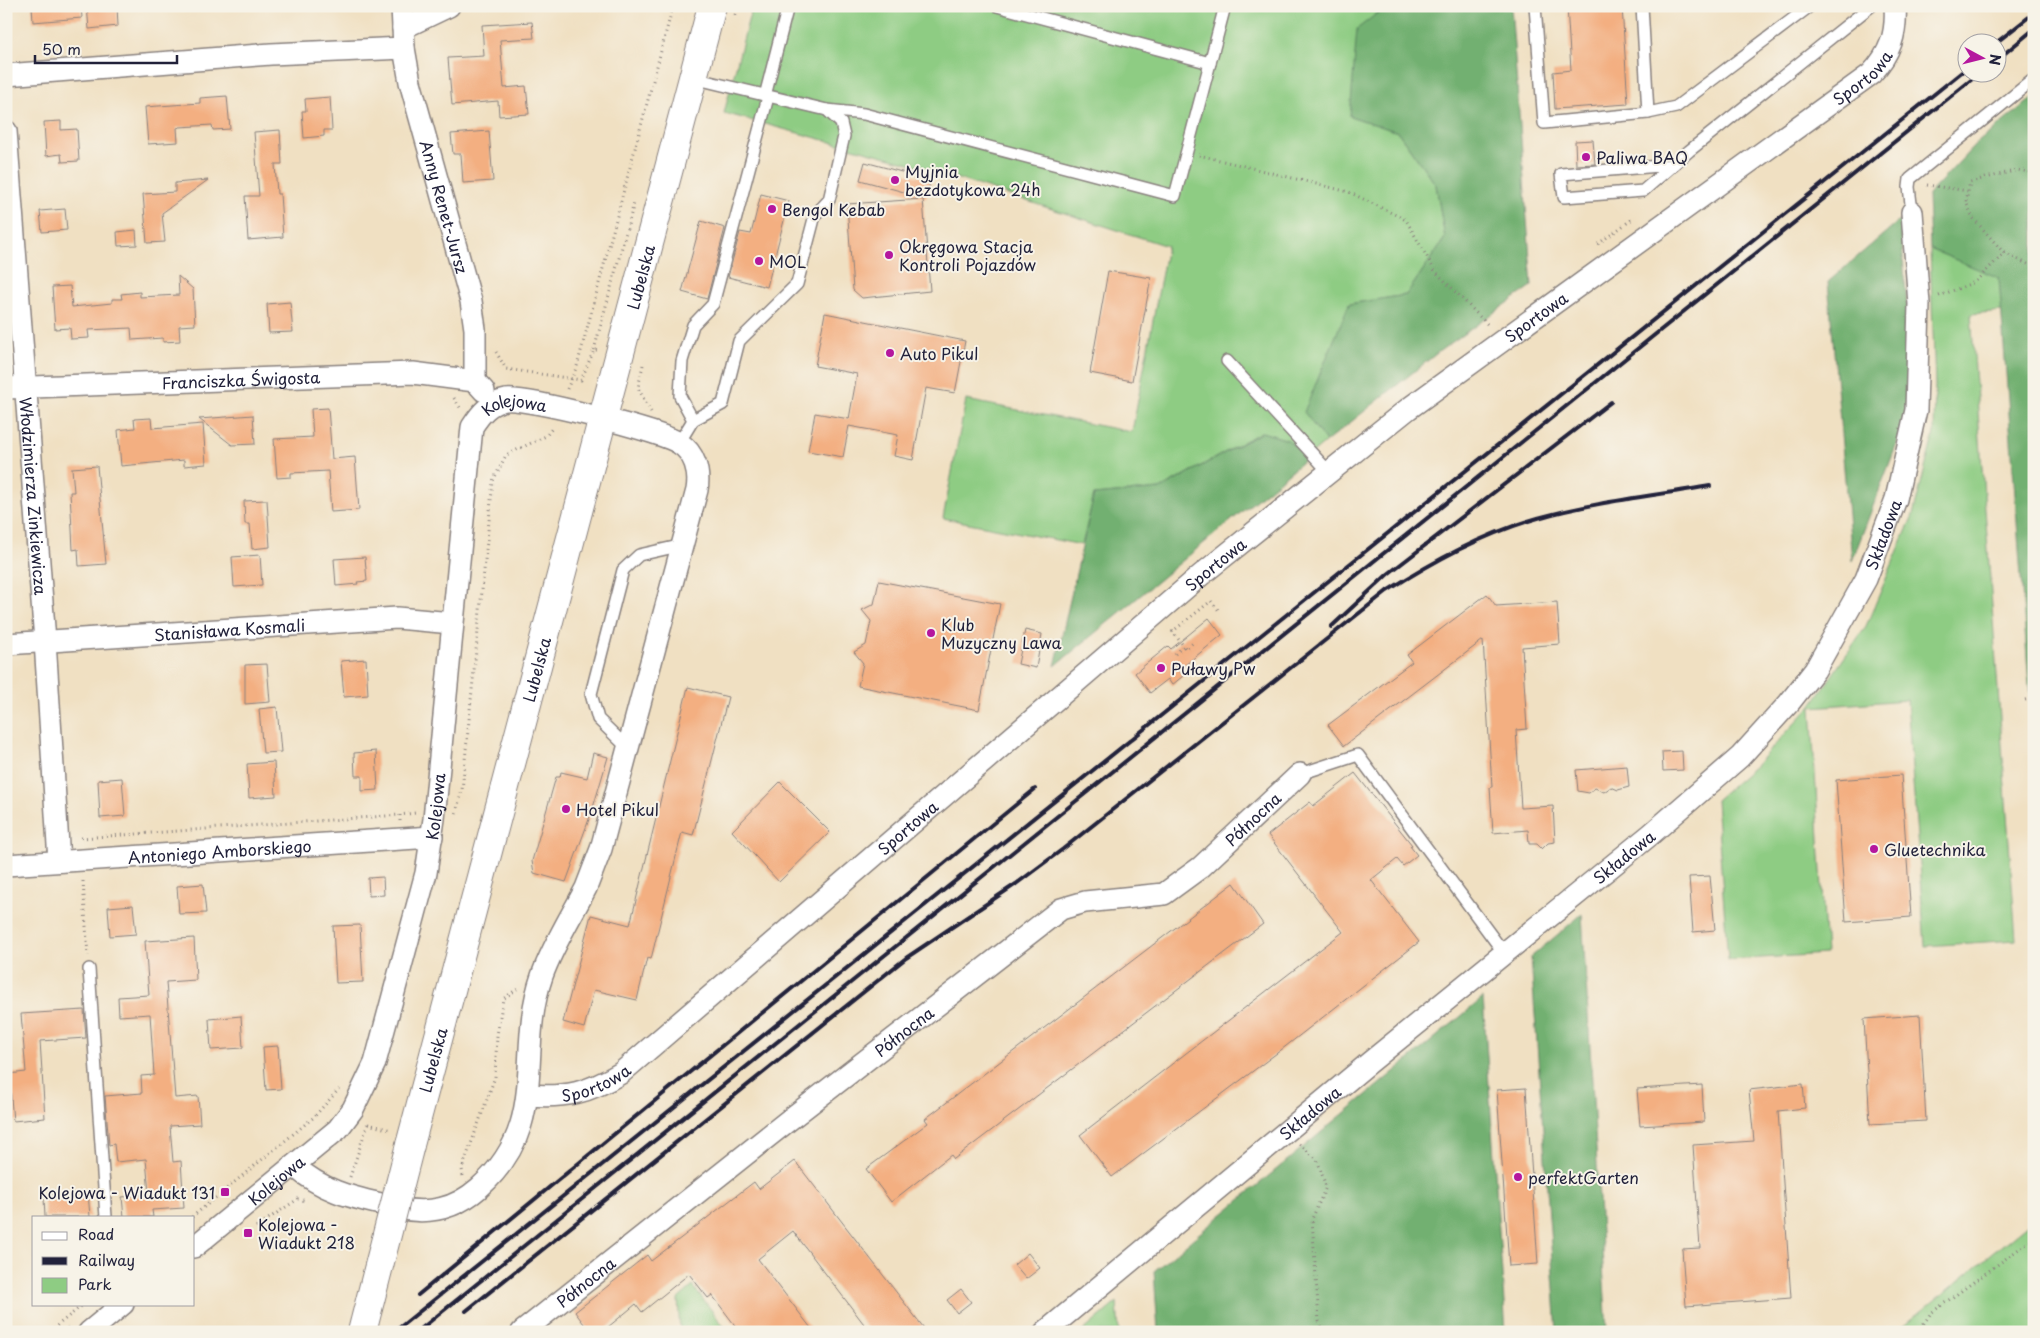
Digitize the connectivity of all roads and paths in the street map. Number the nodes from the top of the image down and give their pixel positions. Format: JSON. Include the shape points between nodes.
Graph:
{"nodes":[{"id":1,"x":402,"y":6,"type":"edge"},
{"id":2,"x":449,"y":6,"type":"edge"},
{"id":3,"x":673,"y":6,"type":"edge"},
{"id":4,"x":712,"y":6,"type":"edge"},
{"id":5,"x":788,"y":6,"type":"edge"},
{"id":6,"x":997,"y":6,"type":"edge"},
{"id":7,"x":1225,"y":6,"type":"edge"},
{"id":8,"x":1535,"y":6,"type":"edge"},
{"id":9,"x":1642,"y":6,"type":"edge"},
{"id":10,"x":1810,"y":6,"type":"edge"},
{"id":11,"x":1871,"y":6,"type":"edge"},
{"id":12,"x":1896,"y":13,"type":"edge"},
{"id":13,"x":404,"y":38,"type":"junction"},
{"id":14,"x":1210,"y":63,"type":"junction"},
{"id":15,"x":6,"y":75,"type":"edge"},
{"id":16,"x":693,"y":78,"type":"junction"},
{"id":17,"x":2034,"y":79,"type":"edge"},
{"id":18,"x":766,"y":97,"type":"junction"},
{"id":19,"x":827,"y":110,"type":"junction"},
{"id":20,"x":1648,"y":112,"type":"junction"},
{"id":21,"x":6,"y":131,"type":"edge"},
{"id":22,"x":1186,"y":152,"type":"junction"},
{"id":23,"x":1672,"y":165,"type":"junction"},
{"id":24,"x":2034,"y":173,"type":"edge"},
{"id":25,"x":1909,"y":188,"type":"junction"},
{"id":26,"x":1968,"y":191,"type":"junction"},
{"id":27,"x":1912,"y":212,"type":"joint"},
{"id":28,"x":2004,"y":253,"type":"junction"},
{"id":29,"x":2034,"y":267,"type":"edge"},
{"id":30,"x":1919,"y":304,"type":"junction"},
{"id":31,"x":1488,"y":325,"type":"dead end"},
{"id":32,"x":476,"y":352,"type":"junction"},
{"id":33,"x":619,"y":356,"type":"junction"},
{"id":34,"x":1227,"y":361,"type":"dead end"},
{"id":35,"x":445,"y":376,"type":"junction"},
{"id":36,"x":571,"y":380,"type":"junction"},
{"id":37,"x":476,"y":381,"type":"junction"},
{"id":38,"x":16,"y":388,"type":"edge"},
{"id":39,"x":493,"y":404,"type":"junction"},
{"id":40,"x":561,"y":409,"type":"junction"},
{"id":41,"x":460,"y":419,"type":"dead end"},
{"id":42,"x":603,"y":420,"type":"junction"},
{"id":43,"x":693,"y":420,"type":"junction"},
{"id":44,"x":653,"y":433,"type":"junction"},
{"id":45,"x":679,"y":443,"type":"junction"},
{"id":46,"x":1329,"y":472,"type":"junction"},
{"id":47,"x":683,"y":545,"type":"junction"},
{"id":48,"x":1220,"y":612,"type":"dead end"},
{"id":49,"x":1158,"y":613,"type":"junction"},
{"id":50,"x":452,"y":623,"type":"junction"},
{"id":51,"x":1172,"y":632,"type":"junction"},
{"id":52,"x":45,"y":641,"type":"junction"},
{"id":53,"x":1195,"y":641,"type":"dead end"},
{"id":54,"x":6,"y":644,"type":"edge"},
{"id":55,"x":1184,"y":646,"type":"junction"},
{"id":56,"x":1175,"y":654,"type":"dead end"},
{"id":57,"x":2034,"y":698,"type":"edge"},
{"id":58,"x":2025,"y":700,"type":"dead end"},
{"id":59,"x":629,"y":749,"type":"junction"},
{"id":60,"x":1300,"y":774,"type":"joint"},
{"id":61,"x":419,"y":812,"type":"dead end"},
{"id":62,"x":400,"y":814,"type":"junction"},
{"id":63,"x":455,"y":818,"type":"dead end"},
{"id":64,"x":432,"y":837,"type":"junction"},
{"id":65,"x":400,"y":839,"type":"junction"},
{"id":66,"x":56,"y":840,"type":"junction"},
{"id":67,"x":58,"y":861,"type":"junction"},
{"id":68,"x":6,"y":865,"type":"edge"},
{"id":69,"x":83,"y":881,"type":"dead end"},
{"id":70,"x":1504,"y":953,"type":"junction"},
{"id":71,"x":89,"y":969,"type":"joint"},
{"id":72,"x":524,"y":984,"type":"dead end"},
{"id":73,"x":343,"y":1082,"type":"dead end"},
{"id":74,"x":528,"y":1095,"type":"junction"},
{"id":75,"x":366,"y":1118,"type":"dead end"},
{"id":76,"x":368,"y":1124,"type":"junction"},
{"id":77,"x":1285,"y":1133,"type":"junction"},
{"id":78,"x":404,"y":1139,"type":"junction"},
{"id":79,"x":294,"y":1166,"type":"junction"},
{"id":80,"x":474,"y":1192,"type":"junction"},
{"id":81,"x":345,"y":1195,"type":"junction"},
{"id":82,"x":316,"y":1203,"type":"dead end"},
{"id":83,"x":106,"y":1216,"type":"edge"},
{"id":84,"x":193,"y":1216,"type":"edge"},
{"id":85,"x":256,"y":1226,"type":"dead end"},
{"id":86,"x":2034,"y":1238,"type":"edge"},
{"id":87,"x":195,"y":1246,"type":"edge"},
{"id":88,"x":82,"y":1306,"type":"edge"},
{"id":89,"x":120,"y":1306,"type":"edge"},
{"id":90,"x":49,"y":1332,"type":"edge"},
{"id":91,"x":88,"y":1332,"type":"edge"},
{"id":92,"x":362,"y":1332,"type":"edge"},
{"id":93,"x":522,"y":1332,"type":"edge"},
{"id":94,"x":1045,"y":1332,"type":"edge"},
{"id":95,"x":1324,"y":1332,"type":"edge"},
{"id":96,"x":1918,"y":1332,"type":"edge"}],
"edges":[{"from":1,"to":13,"type":"street","name":"Anny Renet-Jursz"},
{"from":2,"to":13,"type":"street"},
{"from":3,"to":36,"type":"path"},
{"from":4,"to":16,"type":"main road","name":"Lubelska"},
{"from":5,"to":18,"type":"lane"},
{"from":6,"to":14,"type":"lane"},
{"from":7,"to":14,"type":"lane"},
{"from":8,"to":20,"type":"lane","via":[[1544,123]]},
{"from":9,"to":20,"type":"lane"},
{"from":10,"to":20,"type":"lane","via":[[1676,107]]},
{"from":11,"to":23,"type":"lane"},
{"from":12,"to":46,"type":"street","name":"Sportowa","via":[[1890,48],[1870,74],[1408,409]]},
{"from":13,"to":15,"type":"street","via":[[271,54]]},
{"from":13,"to":32,"type":"street","name":"Anny Renet-Jursz","via":[[410,82],[471,301]]},
{"from":14,"to":22,"type":"lane"},
{"from":16,"to":18,"type":"lane"},
{"from":16,"to":33,"type":"main road","name":"Lubelska"},
{"from":17,"to":25,"type":"lane","via":[[1910,179]]},
{"from":18,"to":19,"type":"lane"},
{"from":18,"to":43,"type":"lane","via":[[713,304],[693,325],[682,361],[680,396]]},
{"from":19,"to":22,"type":"lane","via":[[864,114],[1175,196]]},
{"from":19,"to":43,"type":"lane","via":[[842,123],[844,136],[829,200],[815,215],[797,284],[739,341],[723,404]]},
{"from":21,"to":38,"type":"street","name":"Włodzimierza Zinkiewicza"},
{"from":22,"to":31,"type":"path","via":[[1349,192],[1406,220],[1435,271]]},
{"from":23,"to":23,"type":"lane","via":[[1643,191],[1564,197],[1561,174]]},
{"from":24,"to":26,"type":"path","via":[[2018,170],[1970,182]]},
{"from":25,"to":26,"type":"path","via":[[1921,184]]},
{"from":25,"to":27,"type":"lane"},
{"from":26,"to":28,"type":"path","via":[[1966,202],[1973,218]]},
{"from":27,"to":30,"type":"street","name":"Składowa"},
{"from":28,"to":29,"type":"path"},
{"from":28,"to":30,"type":"path","via":[[1975,282]]},
{"from":30,"to":70,"type":"street","name":"Składowa","via":[[1916,410],[1896,500],[1866,579],[1815,670],[1740,757],[1650,835]]},
{"from":32,"to":36,"type":"path","via":[[495,351],[506,369]]},
{"from":32,"to":37,"type":"street","name":"Anny Renet-Jursz"},
{"from":33,"to":36,"type":"path","via":[[594,350],[581,380]]},
{"from":33,"to":42,"type":"main road","name":"Lubelska"},
{"from":33,"to":44,"type":"path","via":[[643,363],[638,388],[656,422]]},
{"from":34,"to":46,"type":"lane"},
{"from":35,"to":37,"type":"street","name":"Franciszka Świgosta"},
{"from":35,"to":38,"type":"street","name":"Franciszka Świgosta","via":[[412,373]]},
{"from":35,"to":41,"type":"path","via":[[443,393],[455,398],[461,410]]},
{"from":36,"to":40,"type":"path"},
{"from":37,"to":39,"type":"street"},
{"from":38,"to":52,"type":"street","name":"Włodzimierza Zinkiewicza"},
{"from":39,"to":40,"type":"street","name":"Kolejowa","via":[[521,399]]},
{"from":39,"to":50,"type":"street","name":"Kolejowa","via":[[481,412],[472,427]]},
{"from":40,"to":42,"type":"street","name":"Kolejowa"},
{"from":40,"to":63,"type":"path","via":[[557,422],[546,436],[506,455],[493,480],[462,790]]},
{"from":42,"to":44,"type":"street","name":"Kolejowa"},
{"from":42,"to":78,"type":"main road","name":"Lubelska"},
{"from":43,"to":45,"type":"lane"},
{"from":44,"to":45,"type":"street","name":"Kolejowa"},
{"from":45,"to":47,"type":"street","via":[[698,468],[699,481]]},
{"from":46,"to":49,"type":"street","name":"Sportowa"},
{"from":47,"to":59,"type":"street"},
{"from":47,"to":59,"type":"lane","via":[[639,555],[623,570],[591,694],[598,719]]},
{"from":48,"to":51,"type":"path","via":[[1211,601]]},
{"from":49,"to":51,"type":"path"},
{"from":49,"to":74,"type":"street","name":"Sportowa","via":[[621,1073],[580,1093],[551,1097]]},
{"from":50,"to":52,"type":"street","name":"Stanisława Kosmali","via":[[397,618]]},
{"from":50,"to":64,"type":"street","name":"Kolejowa"},
{"from":51,"to":55,"type":"path"},
{"from":52,"to":54,"type":"street","name":"Stanisława Kosmali"},
{"from":52,"to":66,"type":"street","name":"Włodzimierza Zinkiewicza"},
{"from":53,"to":55,"type":"path","via":[[1186,649]]},
{"from":55,"to":56,"type":"path"},
{"from":57,"to":58,"type":"path"},
{"from":59,"to":74,"type":"street","via":[[602,849],[541,977],[534,1012]]},
{"from":60,"to":70,"type":"lane","via":[[1358,755]]},
{"from":60,"to":93,"type":"street","name":"Północna","via":[[1201,867],[1164,894],[1085,902],[1061,909]]},
{"from":61,"to":62,"type":"path"},
{"from":62,"to":65,"type":"path"},
{"from":62,"to":66,"type":"path"},
{"from":64,"to":65,"type":"street","name":"Antoniego Amborskiego"},
{"from":64,"to":79,"type":"street","name":"Kolejowa","via":[[418,905],[375,1063],[353,1110],[338,1129]]},
{"from":65,"to":67,"type":"street","name":"Antoniego Amborskiego"},
{"from":66,"to":67,"type":"street","name":"Włodzimierza Zinkiewicza"},
{"from":67,"to":68,"type":"street","name":"Antoniego Amborskiego"},
{"from":69,"to":71,"type":"path"},
{"from":70,"to":77,"type":"street","name":"Składowa"},
{"from":71,"to":83,"type":"lane"},
{"from":72,"to":80,"type":"path","via":[[503,999],[495,1077],[462,1169]]},
{"from":73,"to":84,"type":"path","via":[[314,1117]]},
{"from":74,"to":80,"type":"street","via":[[523,1123],[513,1146],[490,1178]]},
{"from":75,"to":76,"type":"path"},
{"from":76,"to":78,"type":"path"},
{"from":76,"to":81,"type":"path"},
{"from":77,"to":94,"type":"street","name":"Składowa"},
{"from":77,"to":95,"type":"path","via":[[1317,1159],[1326,1187],[1312,1219],[1318,1321]]},
{"from":78,"to":92,"type":"main road","name":"Lubelska","bridge":true},
{"from":79,"to":81,"type":"street","via":[[328,1190]]},
{"from":79,"to":87,"type":"street","name":"Kolejowa"},
{"from":80,"to":81,"type":"street","via":[[456,1204],[434,1211],[408,1210]]},
{"from":82,"to":85,"type":"path","via":[[298,1199]]},
{"from":86,"to":96,"type":"path","via":[[1931,1313]]},
{"from":88,"to":90,"type":"path"},
{"from":89,"to":91,"type":"street"}]}
